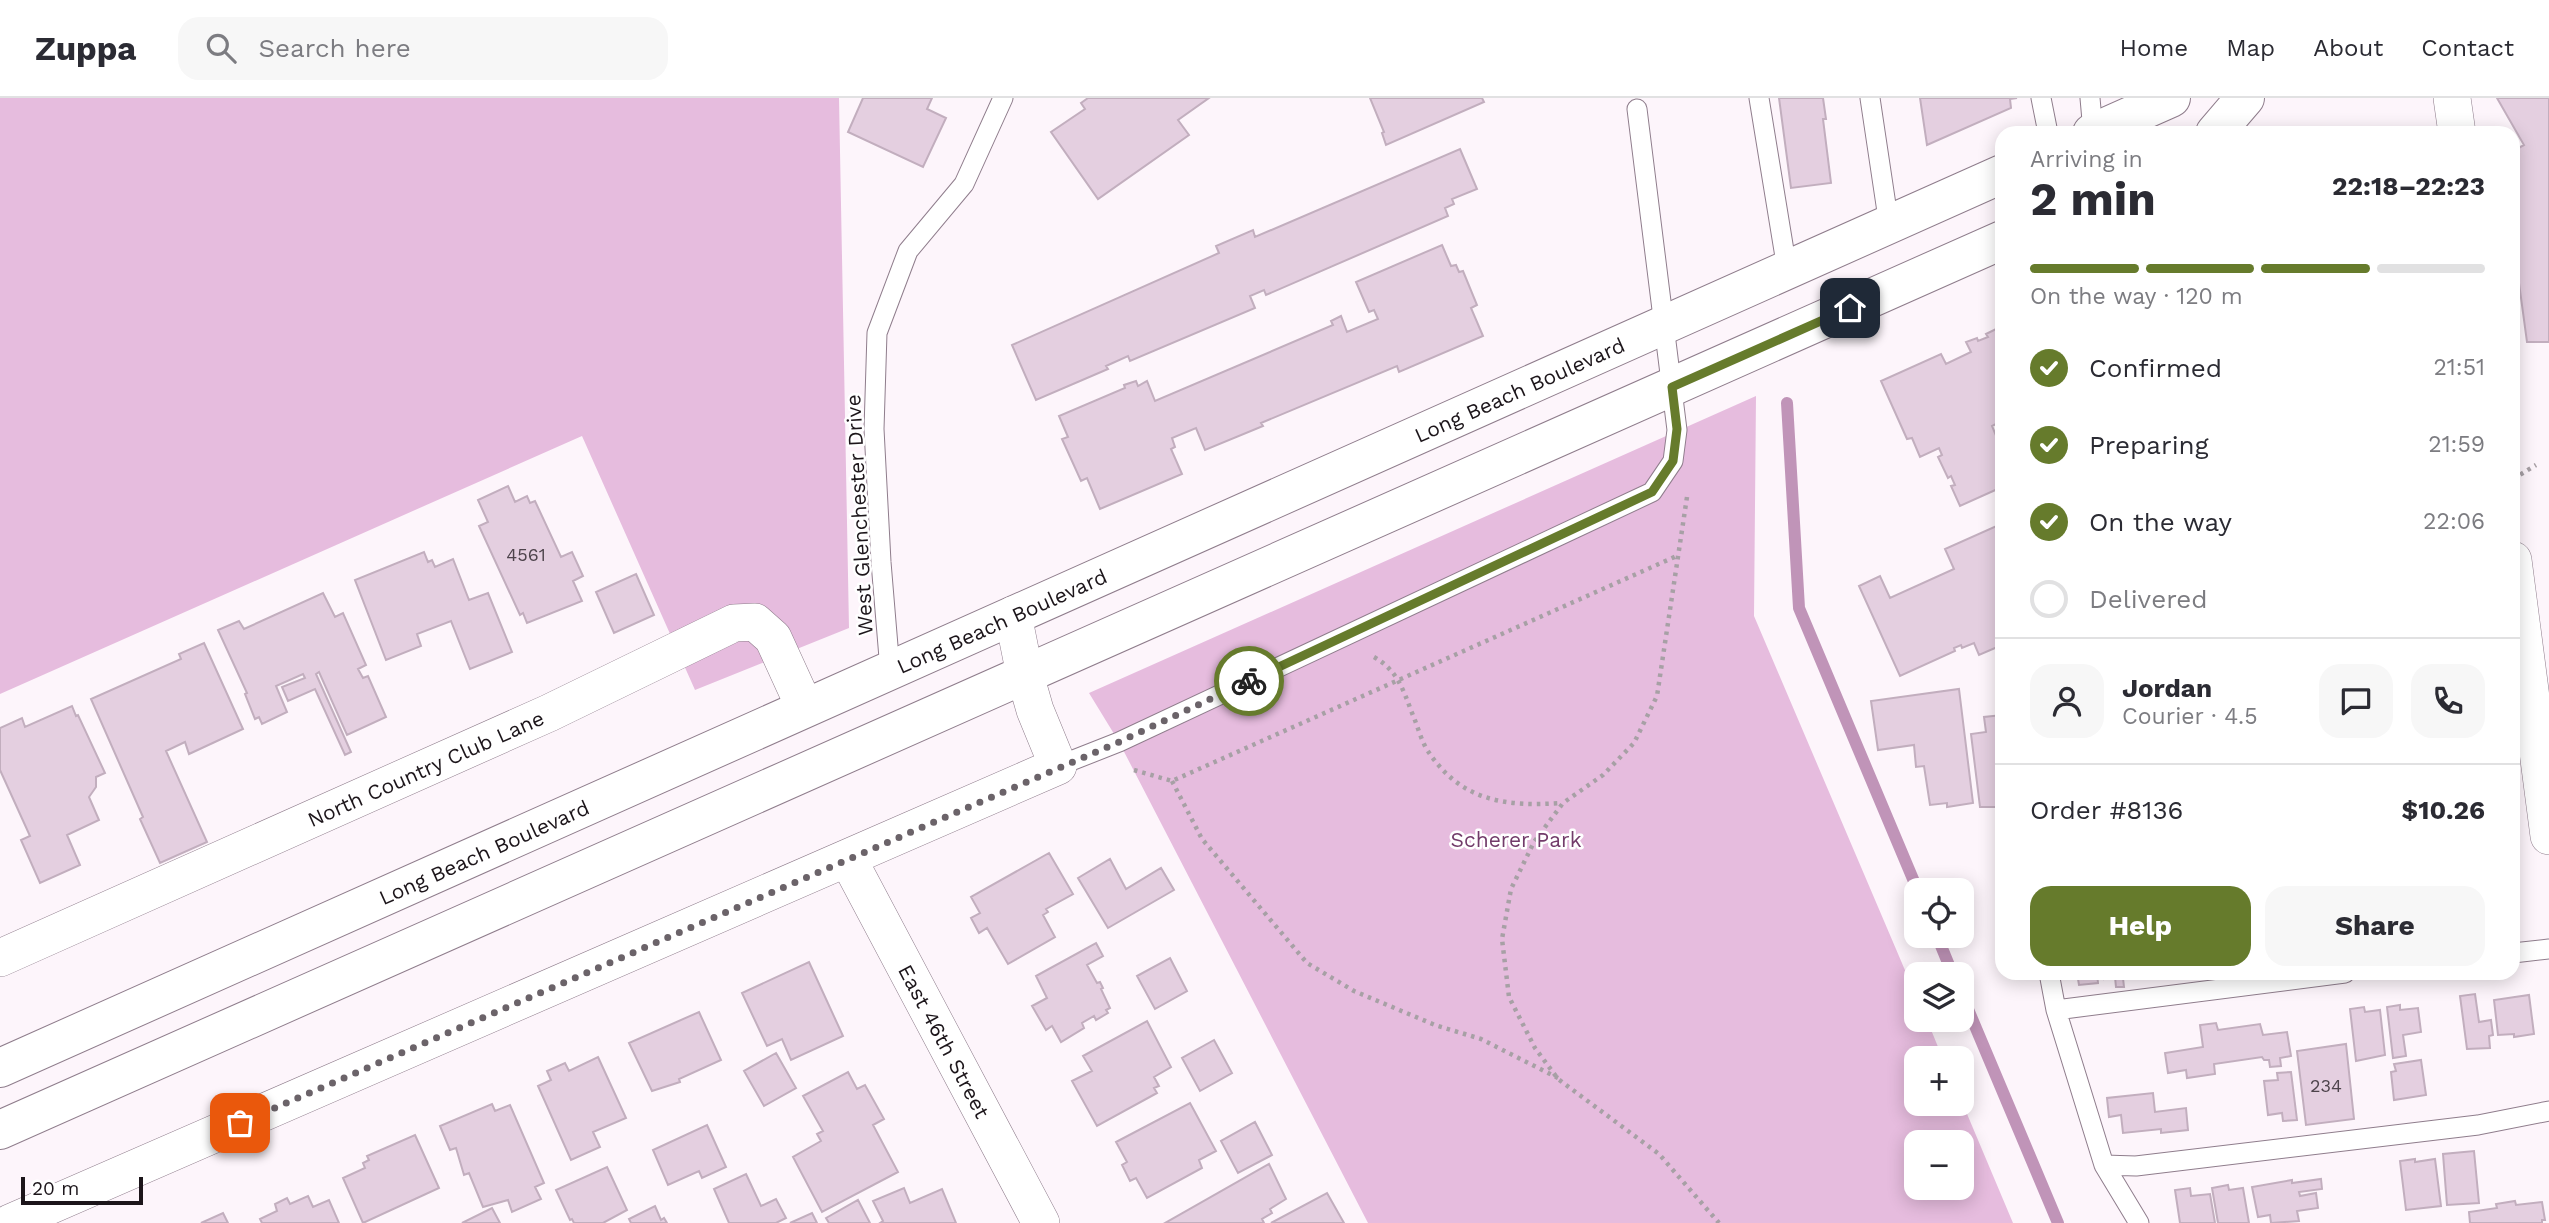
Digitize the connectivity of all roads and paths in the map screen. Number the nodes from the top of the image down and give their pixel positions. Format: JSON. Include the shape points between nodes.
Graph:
{"nodes":[{"id":1,"x":1003,"y":98,"type":"edge"},
{"id":2,"x":1759,"y":98,"type":"edge"},
{"id":3,"x":1870,"y":98,"type":"edge"},
{"id":4,"x":2041,"y":98,"type":"edge"},
{"id":5,"x":2090,"y":98,"type":"edge"},
{"id":6,"x":2171,"y":98,"type":"edge"},
{"id":7,"x":2236,"y":98,"type":"edge"},
{"id":8,"x":2245,"y":98,"type":"edge"},
{"id":9,"x":2452,"y":98,"type":"edge"},
{"id":10,"x":1637,"y":109,"type":"dead end"},
{"id":11,"x":2047,"y":126,"type":"edge"},
{"id":12,"x":2092,"y":126,"type":"edge"},
{"id":13,"x":2108,"y":126,"type":"edge"},
{"id":14,"x":2222,"y":126,"type":"edge"},
{"id":15,"x":2456,"y":126,"type":"edge"},
{"id":16,"x":1995,"y":176,"type":"edge"},
{"id":17,"x":1889,"y":225,"type":"junction"},
{"id":18,"x":1995,"y":243,"type":"edge"},
{"id":19,"x":1787,"y":269,"type":"junction"},
{"id":20,"x":1665,"y":325,"type":"junction"},
{"id":21,"x":1672,"y":387,"type":"junction"},
{"id":22,"x":2536,"y":465,"type":"dead end"},
{"id":23,"x":2520,"y":475,"type":"edge"},
{"id":24,"x":1688,"y":488,"type":"dead end"},
{"id":25,"x":1679,"y":555,"type":"junction"},
{"id":26,"x":2520,"y":614,"type":"edge"},
{"id":27,"x":1013,"y":615,"type":"junction"},
{"id":28,"x":1368,"y":654,"type":"dead end"},
{"id":29,"x":890,"y":670,"type":"junction"},
{"id":30,"x":1025,"y":675,"type":"junction"},
{"id":31,"x":1400,"y":681,"type":"junction"},
{"id":32,"x":805,"y":708,"type":"junction"},
{"id":33,"x":1058,"y":766,"type":"junction"},
{"id":34,"x":1128,"y":768,"type":"dead end"},
{"id":35,"x":1172,"y":781,"type":"junction"},
{"id":36,"x":1563,"y":803,"type":"junction"},
{"id":37,"x":2549,"y":836,"type":"edge"},
{"id":38,"x":848,"y":859,"type":"junction"},
{"id":39,"x":2549,"y":949,"type":"edge"},
{"id":40,"x":2520,"y":952,"type":"edge"},
{"id":41,"x":0,"y":958,"type":"edge"},
{"id":42,"x":2050,"y":980,"type":"edge"},
{"id":43,"x":2290,"y":980,"type":"edge"},
{"id":44,"x":2056,"y":1010,"type":"junction"},
{"id":45,"x":0,"y":1068,"type":"edge"},
{"id":46,"x":1558,"y":1079,"type":"junction"},
{"id":47,"x":2549,"y":1111,"type":"edge"},
{"id":48,"x":0,"y":1130,"type":"edge"},
{"id":49,"x":2104,"y":1165,"type":"junction"},
{"id":50,"x":10,"y":1223,"type":"edge"},
{"id":51,"x":1041,"y":1223,"type":"edge"},
{"id":52,"x":1719,"y":1223,"type":"edge"},
{"id":53,"x":2139,"y":1223,"type":"edge"}],
"edges":[{"from":1,"to":29,"type":"lane","name":"West Glenchester Drive","via":[[964,184],[908,251],[877,333],[874,429]]},
{"from":2,"to":19,"type":"lane"},
{"from":3,"to":17,"type":"lane"},
{"from":4,"to":11,"type":"lane"},
{"from":5,"to":12,"type":"lane"},
{"from":6,"to":13,"type":"main road"},
{"from":7,"to":8,"type":"main road"},
{"from":8,"to":14,"type":"main road"},
{"from":9,"to":15,"type":"street"},
{"from":10,"to":20,"type":"lane"},
{"from":16,"to":17,"type":"main road","name":"Long Beach Boulevard"},
{"from":17,"to":19,"type":"main road","name":"Long Beach Boulevard"},
{"from":18,"to":21,"type":"main road"},
{"from":19,"to":20,"type":"main road","name":"Long Beach Boulevard"},
{"from":20,"to":21,"type":"lane"},
{"from":20,"to":27,"type":"main road","name":"Long Beach Boulevard"},
{"from":21,"to":30,"type":"main road"},
{"from":21,"to":33,"type":"lane","via":[[1677,429],[1673,461],[1652,492],[1119,742]]},
{"from":22,"to":23,"type":"path"},
{"from":24,"to":25,"type":"path"},
{"from":25,"to":31,"type":"path"},
{"from":25,"to":36,"type":"path","via":[[1657,696],[1633,743],[1604,775]]},
{"from":26,"to":37,"type":"street"},
{"from":27,"to":29,"type":"main road","name":"Long Beach Boulevard"},
{"from":27,"to":30,"type":"street"},
{"from":28,"to":31,"type":"path","via":[[1386,664]]},
{"from":29,"to":32,"type":"main road","name":"Long Beach Boulevard"},
{"from":30,"to":33,"type":"street"},
{"from":30,"to":48,"type":"main road"},
{"from":31,"to":35,"type":"path"},
{"from":31,"to":36,"type":"path","via":[[1426,747],[1450,778],[1498,802],[1525,806]]},
{"from":32,"to":41,"type":"street","name":"North Country Club Lane","via":[[773,638],[755,622],[734,623],[549,713]]},
{"from":32,"to":45,"type":"main road","name":"Long Beach Boulevard"},
{"from":33,"to":38,"type":"street"},
{"from":34,"to":35,"type":"path"},
{"from":35,"to":46,"type":"path","via":[[1202,839],[1307,963],[1354,991],[1481,1039]]},
{"from":36,"to":46,"type":"path","via":[[1534,842],[1511,889],[1502,939],[1509,997],[1535,1048]]},
{"from":38,"to":50,"type":"street"},
{"from":38,"to":51,"type":"street","name":"East 46th Street"},
{"from":39,"to":40,"type":"lane"},
{"from":42,"to":44,"type":"lane"},
{"from":43,"to":44,"type":"lane"},
{"from":44,"to":49,"type":"lane"},
{"from":46,"to":52,"type":"path","via":[[1660,1154]]},
{"from":47,"to":49,"type":"lane","via":[[2464,1127],[2136,1166]]},
{"from":49,"to":53,"type":"lane"}]}
